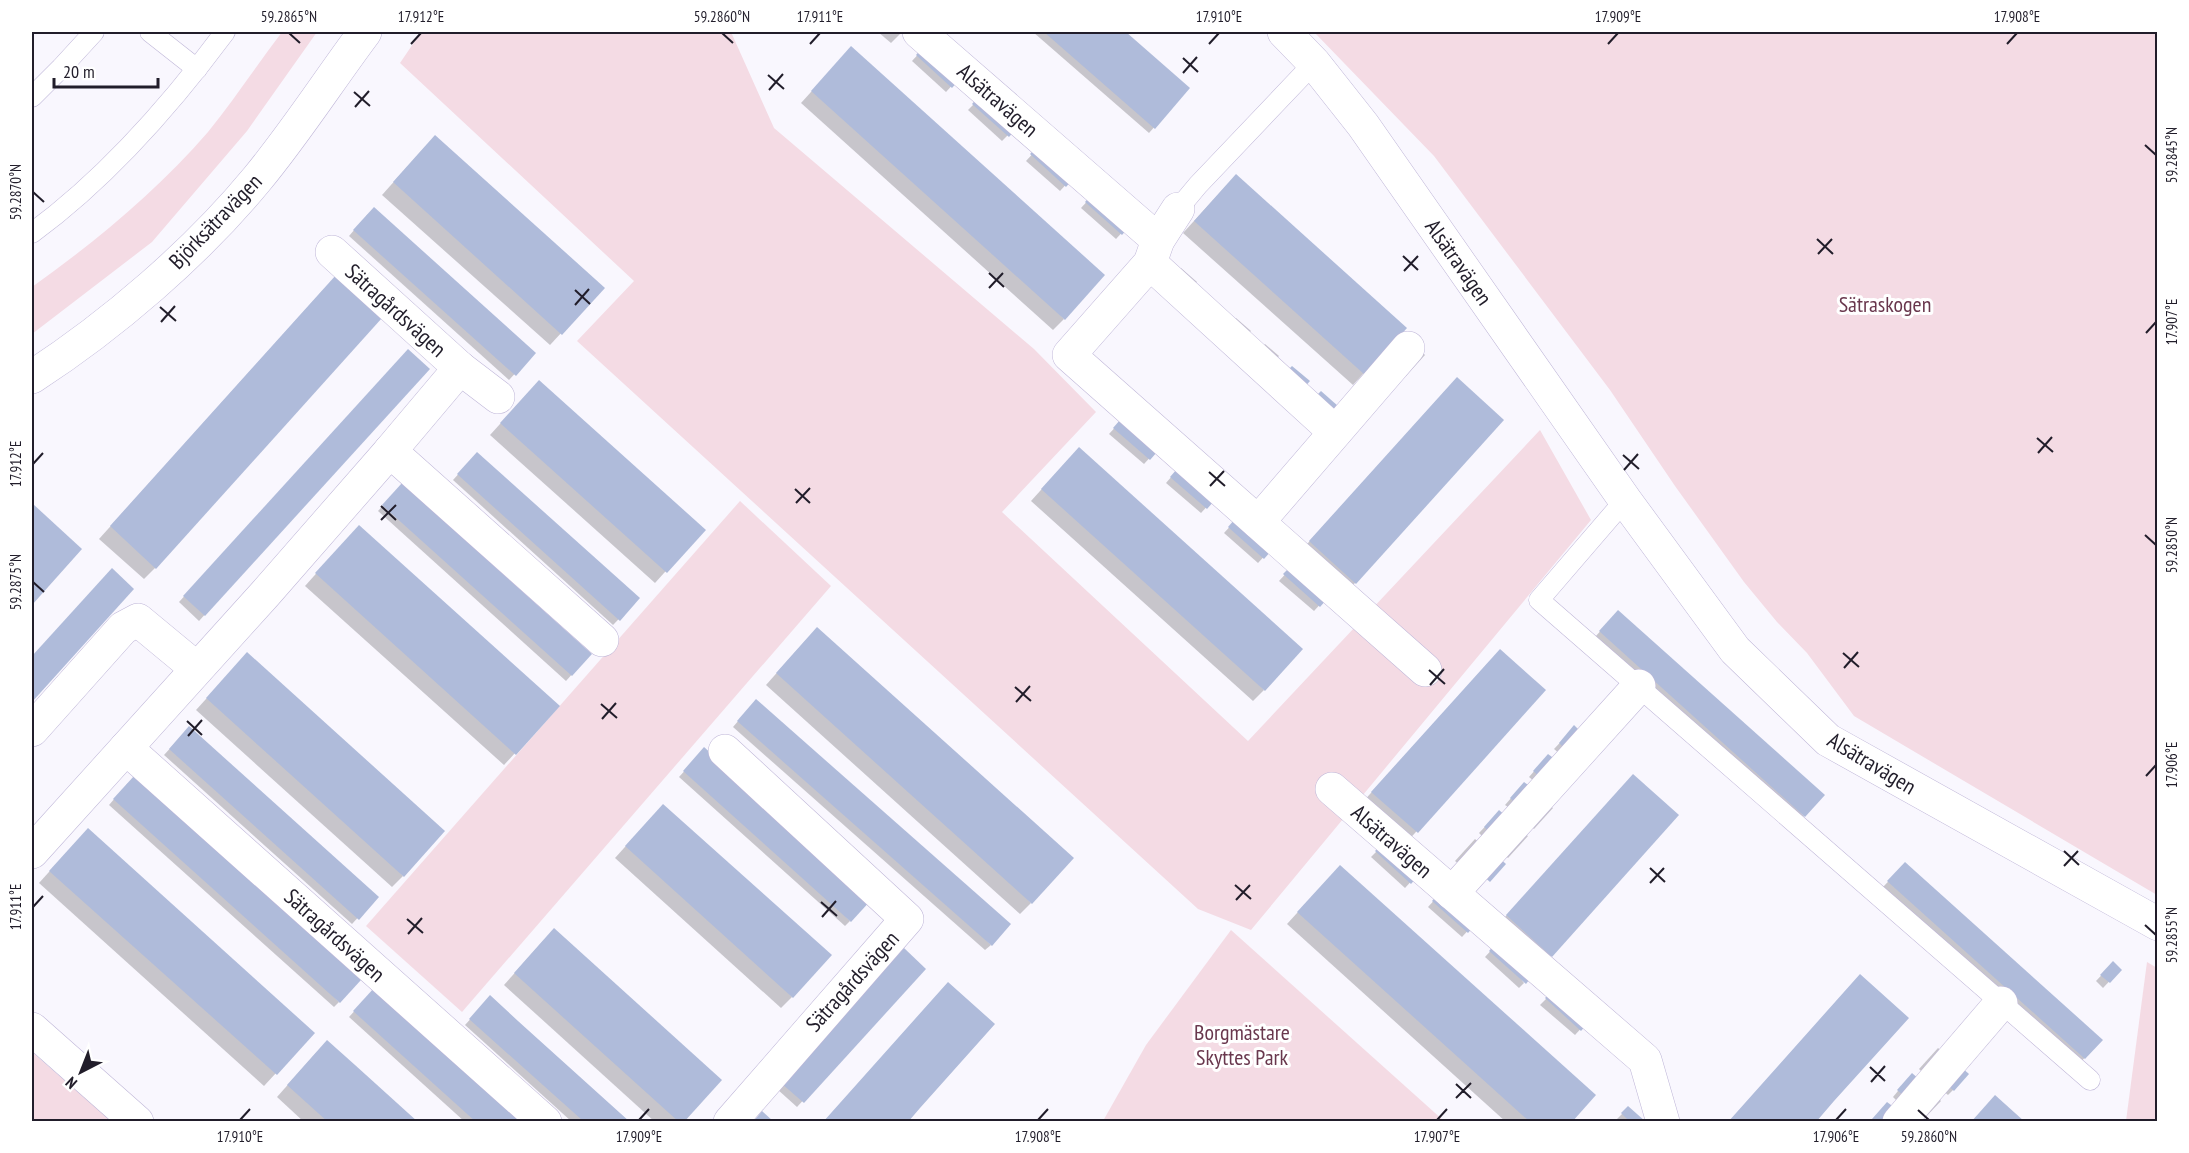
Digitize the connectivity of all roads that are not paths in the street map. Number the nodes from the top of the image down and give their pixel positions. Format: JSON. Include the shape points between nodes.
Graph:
{"nodes":[{"id":1,"x":94,"y":32,"type":"edge"},
{"id":2,"x":150,"y":32,"type":"edge"},
{"id":3,"x":225,"y":32,"type":"edge"},
{"id":4,"x":365,"y":32,"type":"edge"},
{"id":5,"x":919,"y":32,"type":"edge"},
{"id":6,"x":1284,"y":32,"type":"edge"},
{"id":7,"x":1314,"y":63,"type":"junction"},
{"id":8,"x":197,"y":69,"type":"junction"},
{"id":9,"x":32,"y":97,"type":"edge"},
{"id":10,"x":1178,"y":209,"type":"joint"},
{"id":11,"x":32,"y":233,"type":"edge"},
{"id":12,"x":1154,"y":251,"type":"junction"},
{"id":13,"x":332,"y":252,"type":"dead end"},
{"id":14,"x":1408,"y":348,"type":"dead end"},
{"id":15,"x":460,"y":368,"type":"junction"},
{"id":16,"x":32,"y":377,"type":"edge"},
{"id":17,"x":498,"y":397,"type":"dead end"},
{"id":18,"x":1335,"y":432,"type":"junction"},
{"id":19,"x":390,"y":451,"type":"junction"},
{"id":20,"x":1625,"y":500,"type":"junction"},
{"id":21,"x":1257,"y":522,"type":"junction"},
{"id":22,"x":602,"y":640,"type":"dead end"},
{"id":23,"x":196,"y":668,"type":"junction"},
{"id":24,"x":1425,"y":670,"type":"dead end"},
{"id":25,"x":1639,"y":686,"type":"junction"},
{"id":26,"x":32,"y":730,"type":"edge"},
{"id":27,"x":126,"y":748,"type":"junction"},
{"id":28,"x":725,"y":751,"type":"dead end"},
{"id":29,"x":1332,"y":789,"type":"dead end"},
{"id":30,"x":32,"y":852,"type":"edge"},
{"id":31,"x":1452,"y":893,"type":"junction"},
{"id":32,"x":2157,"y":924,"type":"edge"},
{"id":33,"x":2001,"y":1003,"type":"junction"},
{"id":34,"x":32,"y":1029,"type":"edge"},
{"id":35,"x":2090,"y":1080,"type":"dead end"},
{"id":36,"x":137,"y":1122,"type":"edge"},
{"id":37,"x":545,"y":1122,"type":"edge"},
{"id":38,"x":729,"y":1122,"type":"edge"},
{"id":39,"x":1663,"y":1122,"type":"edge"},
{"id":40,"x":1899,"y":1122,"type":"edge"}],
"edges":[{"from":1,"to":9,"type":"lane"},
{"from":2,"to":8,"type":"lane"},
{"from":3,"to":8,"type":"lane"},
{"from":4,"to":16,"type":"street","name":"Björksätravägen","via":[[257,179],[200,242],[72,351]]},
{"from":5,"to":12,"type":"street","name":"Alsätravägen"},
{"from":6,"to":7,"type":"street","name":"Alsätravägen"},
{"from":7,"to":10,"type":"lane"},
{"from":7,"to":20,"type":"street","name":"Alsätravägen","via":[[1363,125]]},
{"from":8,"to":11,"type":"lane","via":[[123,154],[62,211]]},
{"from":10,"to":12,"type":"street"},
{"from":12,"to":18,"type":"street","name":"Alsätravägen"},
{"from":12,"to":21,"type":"street","via":[[1069,355]]},
{"from":13,"to":15,"type":"street","name":"Sätragårdsvägen"},
{"from":14,"to":18,"type":"street"},
{"from":15,"to":17,"type":"street","name":"Sätragårdsvägen"},
{"from":15,"to":19,"type":"street","name":"Sätragårdsvägen"},
{"from":18,"to":21,"type":"street"},
{"from":19,"to":22,"type":"street"},
{"from":19,"to":23,"type":"street","name":"Sätragårdsvägen"},
{"from":20,"to":25,"type":"lane","via":[[1539,600]]},
{"from":20,"to":32,"type":"street","name":"Alsätravägen","via":[[1735,650],[1828,740]]},
{"from":21,"to":24,"type":"street"},
{"from":23,"to":26,"type":"street","via":[[138,620],[123,628]]},
{"from":23,"to":27,"type":"street","name":"Sätragårdsvägen"},
{"from":25,"to":31,"type":"street","name":"Alsätravägen"},
{"from":25,"to":33,"type":"lane"},
{"from":27,"to":30,"type":"street","name":"Sätragårdsvägen"},
{"from":27,"to":37,"type":"street","name":"Sätragårdsvägen"},
{"from":28,"to":38,"type":"street","name":"Sätragårdsvägen","via":[[907,919]]},
{"from":29,"to":31,"type":"street","name":"Alsätravägen"},
{"from":31,"to":39,"type":"street","name":"Alsätravägen","via":[[1645,1060]]},
{"from":33,"to":35,"type":"lane"},
{"from":33,"to":40,"type":"street"},
{"from":34,"to":36,"type":"street"}]}
